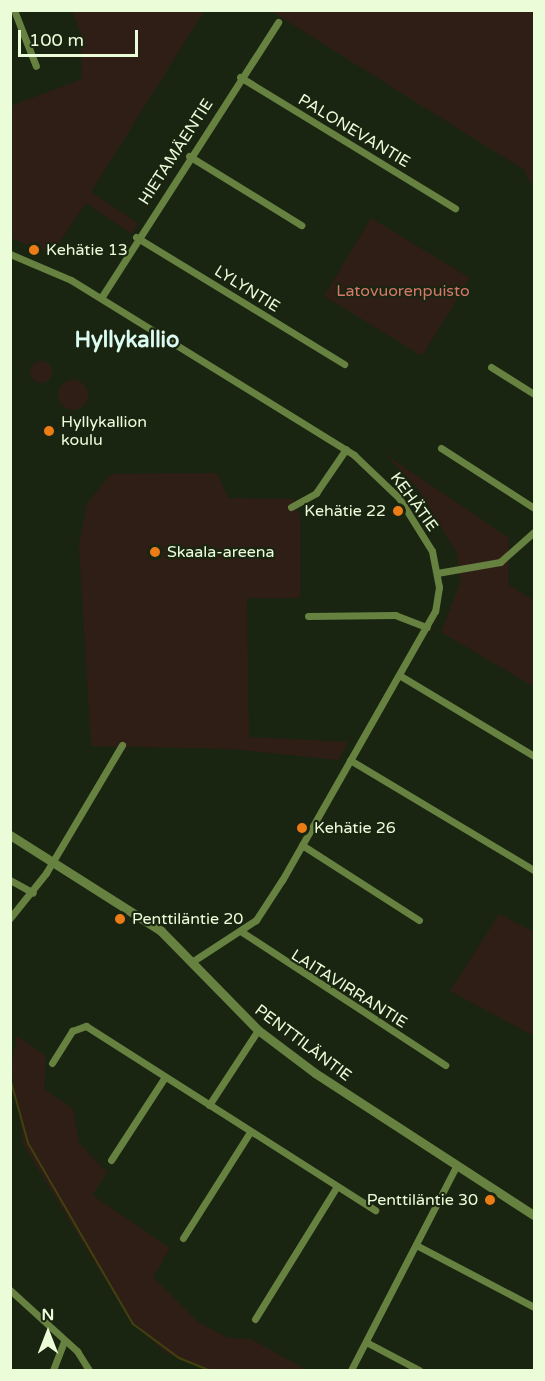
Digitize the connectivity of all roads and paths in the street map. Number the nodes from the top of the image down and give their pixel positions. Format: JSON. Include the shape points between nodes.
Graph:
{"nodes":[{"id":1,"x":14,"y":10,"type":"edge"},
{"id":2,"x":278,"y":22,"type":"dead end"},
{"id":3,"x":36,"y":66,"type":"dead end"},
{"id":4,"x":240,"y":77,"type":"junction"},
{"id":5,"x":189,"y":156,"type":"junction"},
{"id":6,"x":455,"y":208,"type":"dead end"},
{"id":7,"x":300,"y":225,"type":"dead end"},
{"id":8,"x":136,"y":237,"type":"junction"},
{"id":9,"x":10,"y":254,"type":"edge"},
{"id":10,"x":101,"y":298,"type":"junction"},
{"id":11,"x":344,"y":364,"type":"dead end"},
{"id":12,"x":490,"y":367,"type":"dead end"},
{"id":13,"x":534,"y":394,"type":"edge"},
{"id":14,"x":441,"y":448,"type":"dead end"},
{"id":15,"x":346,"y":449,"type":"junction"},
{"id":16,"x":291,"y":507,"type":"dead end"},
{"id":17,"x":534,"y":508,"type":"edge"},
{"id":18,"x":534,"y":532,"type":"edge"},
{"id":19,"x":437,"y":573,"type":"junction"},
{"id":20,"x":308,"y":616,"type":"dead end"},
{"id":21,"x":427,"y":627,"type":"junction"},
{"id":22,"x":399,"y":675,"type":"junction"},
{"id":23,"x":122,"y":746,"type":"dead end"},
{"id":24,"x":534,"y":756,"type":"edge"},
{"id":25,"x":350,"y":760,"type":"junction"},
{"id":26,"x":10,"y":835,"type":"edge"},
{"id":27,"x":302,"y":845,"type":"junction"},
{"id":28,"x":53,"y":862,"type":"junction"},
{"id":29,"x":534,"y":870,"type":"edge"},
{"id":30,"x":10,"y":880,"type":"edge"},
{"id":31,"x":33,"y":893,"type":"junction"},
{"id":32,"x":10,"y":918,"type":"edge"},
{"id":33,"x":419,"y":920,"type":"dead end"},
{"id":34,"x":242,"y":932,"type":"junction"},
{"id":35,"x":193,"y":961,"type":"junction"},
{"id":36,"x":258,"y":1030,"type":"junction"},
{"id":37,"x":51,"y":1063,"type":"dead end"},
{"id":38,"x":445,"y":1065,"type":"dead end"},
{"id":39,"x":165,"y":1077,"type":"junction"},
{"id":40,"x":209,"y":1105,"type":"junction"},
{"id":41,"x":250,"y":1132,"type":"junction"},
{"id":42,"x":111,"y":1160,"type":"dead end"},
{"id":43,"x":456,"y":1167,"type":"junction"},
{"id":44,"x":336,"y":1188,"type":"junction"},
{"id":45,"x":375,"y":1210,"type":"dead end"},
{"id":46,"x":534,"y":1215,"type":"edge"},
{"id":47,"x":183,"y":1238,"type":"dead end"},
{"id":48,"x":416,"y":1245,"type":"junction"},
{"id":49,"x":10,"y":1290,"type":"edge"},
{"id":50,"x":534,"y":1307,"type":"edge"},
{"id":51,"x":255,"y":1319,"type":"dead end"},
{"id":52,"x":64,"y":1342,"type":"junction"},
{"id":53,"x":366,"y":1342,"type":"junction"},
{"id":54,"x":53,"y":1371,"type":"edge"},
{"id":55,"x":89,"y":1371,"type":"edge"},
{"id":56,"x":351,"y":1371,"type":"edge"},
{"id":57,"x":419,"y":1371,"type":"edge"}],
"edges":[{"from":1,"to":3,"type":"street"},
{"from":2,"to":4,"type":"street","name":"HIETAMÄENTIE"},
{"from":4,"to":5,"type":"street","name":"HIETAMÄENTIE"},
{"from":4,"to":6,"type":"street","name":"PALONEVANTIE"},
{"from":5,"to":7,"type":"street"},
{"from":5,"to":8,"type":"street","name":"HIETAMÄENTIE"},
{"from":8,"to":10,"type":"street","name":"HIETAMÄENTIE"},
{"from":8,"to":11,"type":"street","name":"LYLYNTIE"},
{"from":9,"to":10,"type":"street","name":"KEHÄTIE","via":[[36,261]]},
{"from":10,"to":15,"type":"street","name":"KEHÄTIE"},
{"from":12,"to":13,"type":"street"},
{"from":14,"to":17,"type":"street"},
{"from":15,"to":16,"type":"street","via":[[316,493]]},
{"from":15,"to":19,"type":"street","name":"KEHÄTIE","via":[[399,498],[421,530]]},
{"from":18,"to":19,"type":"street","via":[[500,562]]},
{"from":19,"to":21,"type":"street","name":"KEHÄTIE","via":[[439,600]]},
{"from":20,"to":21,"type":"street","via":[[395,615]]},
{"from":21,"to":22,"type":"street","name":"KEHÄTIE"},
{"from":22,"to":24,"type":"street"},
{"from":22,"to":25,"type":"street","name":"KEHÄTIE"},
{"from":23,"to":28,"type":"street"},
{"from":25,"to":27,"type":"street","name":"KEHÄTIE"},
{"from":25,"to":29,"type":"street"},
{"from":26,"to":28,"type":"street","name":"PENTTILÄNTIE"},
{"from":27,"to":33,"type":"street"},
{"from":27,"to":34,"type":"street","name":"KEHÄTIE","via":[[269,902]]},
{"from":28,"to":31,"type":"street"},
{"from":28,"to":35,"type":"street","name":"PENTTILÄNTIE","via":[[135,912]]},
{"from":30,"to":31,"type":"street"},
{"from":31,"to":32,"type":"street"},
{"from":34,"to":35,"type":"street","name":"KEHÄTIE"},
{"from":34,"to":38,"type":"street","name":"LAITAVIRRANTIE"},
{"from":35,"to":36,"type":"street","name":"PENTTILÄNTIE"},
{"from":36,"to":40,"type":"street"},
{"from":36,"to":43,"type":"street","name":"PENTTILÄNTIE"},
{"from":37,"to":39,"type":"street","via":[[72,1031],[86,1026]]},
{"from":39,"to":40,"type":"street"},
{"from":39,"to":42,"type":"street"},
{"from":40,"to":41,"type":"street"},
{"from":41,"to":44,"type":"street"},
{"from":41,"to":47,"type":"street"},
{"from":43,"to":46,"type":"street","name":"PENTTILÄNTIE"},
{"from":43,"to":48,"type":"street"},
{"from":44,"to":45,"type":"street"},
{"from":44,"to":51,"type":"street"},
{"from":48,"to":50,"type":"street"},
{"from":48,"to":53,"type":"street"},
{"from":49,"to":52,"type":"street"},
{"from":52,"to":54,"type":"street"},
{"from":52,"to":55,"type":"street"},
{"from":53,"to":56,"type":"street"},
{"from":53,"to":57,"type":"street"}]}
